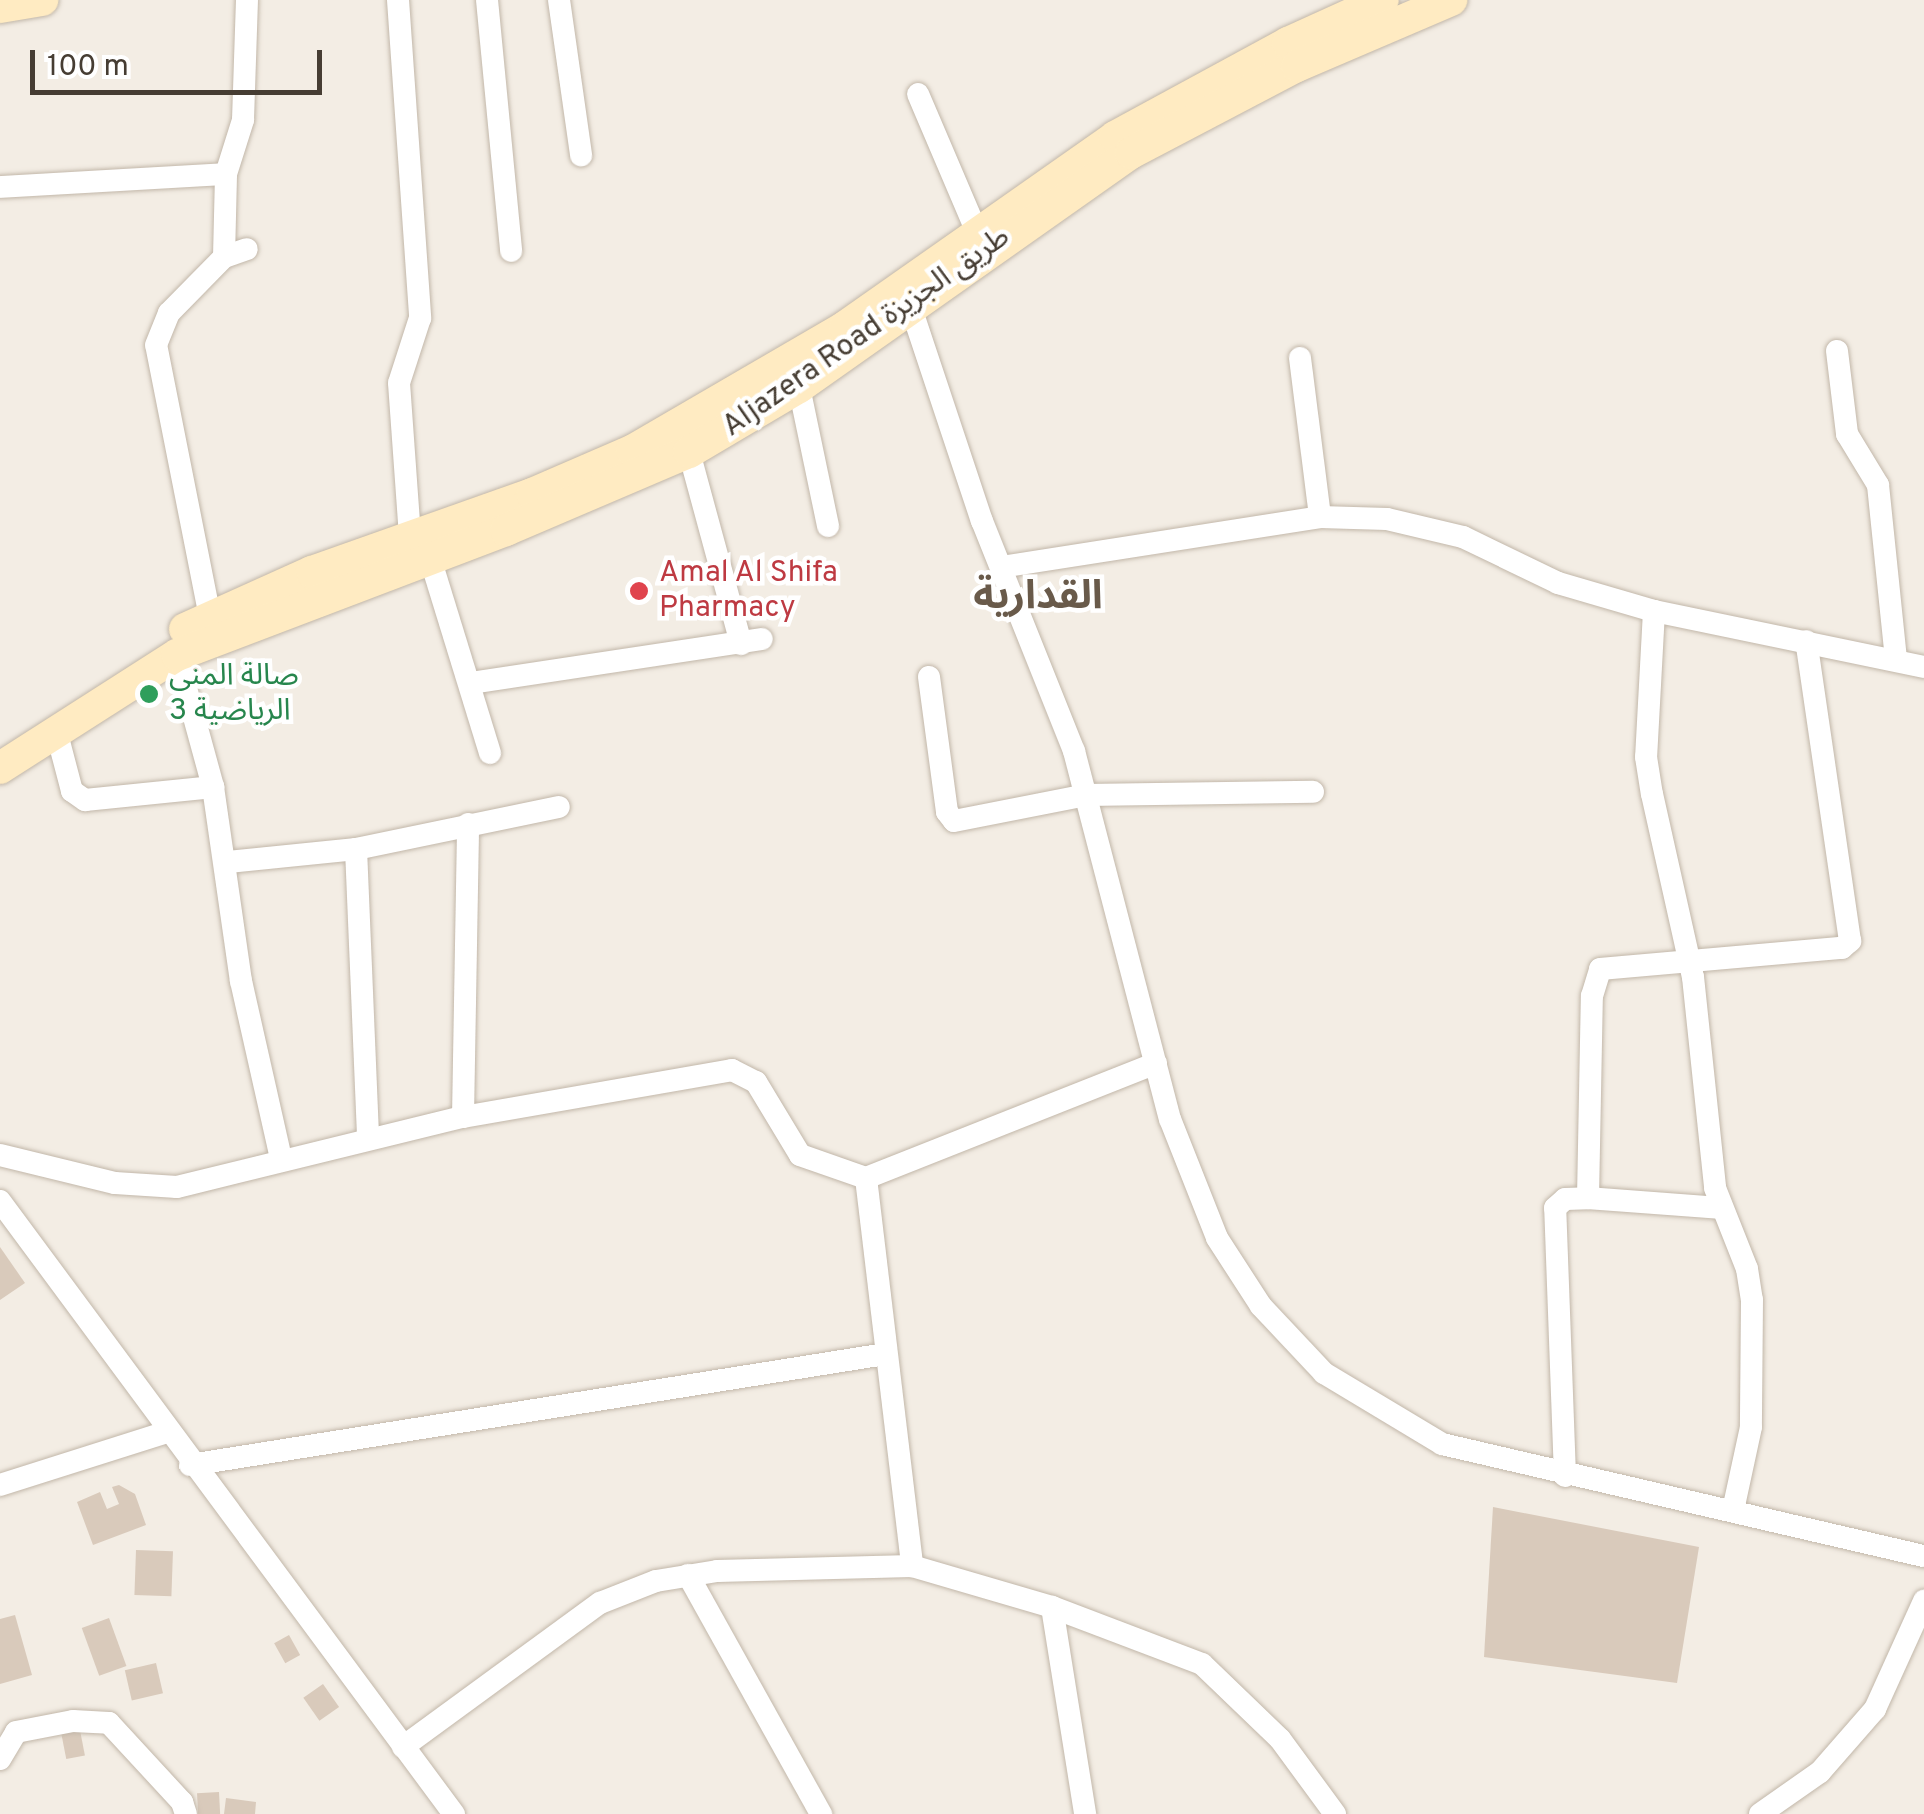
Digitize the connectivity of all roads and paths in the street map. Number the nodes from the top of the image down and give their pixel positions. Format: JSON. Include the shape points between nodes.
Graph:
{"nodes":[{"id":1,"x":42,"y":0,"type":"edge"},
{"id":2,"x":248,"y":0,"type":"edge"},
{"id":3,"x":398,"y":0,"type":"edge"},
{"id":4,"x":487,"y":0,"type":"edge"},
{"id":5,"x":559,"y":0,"type":"edge"},
{"id":6,"x":1383,"y":0,"type":"edge"},
{"id":7,"x":1451,"y":0,"type":"edge"},
{"id":8,"x":0,"y":7,"type":"edge"},
{"id":9,"x":918,"y":94,"type":"dead end"},
{"id":10,"x":580,"y":154,"type":"dead end"},
{"id":11,"x":226,"y":174,"type":"junction"},
{"id":12,"x":0,"y":187,"type":"edge"},
{"id":13,"x":976,"y":230,"type":"junction"},
{"id":14,"x":247,"y":249,"type":"dead end"},
{"id":15,"x":510,"y":251,"type":"dead end"},
{"id":16,"x":224,"y":258,"type":"junction"},
{"id":17,"x":908,"y":297,"type":"junction"},
{"id":18,"x":1837,"y":352,"type":"dead end"},
{"id":19,"x":1300,"y":358,"type":"dead end"},
{"id":20,"x":799,"y":387,"type":"junction"},
{"id":21,"x":689,"y":452,"type":"junction"},
{"id":22,"x":1320,"y":517,"type":"junction"},
{"id":23,"x":828,"y":526,"type":"dead end"},
{"id":24,"x":420,"y":547,"type":"junction"},
{"id":25,"x":1000,"y":568,"type":"junction"},
{"id":26,"x":1654,"y":611,"type":"junction"},
{"id":27,"x":210,"y":617,"type":"junction"},
{"id":28,"x":1806,"y":641,"type":"junction"},
{"id":29,"x":177,"y":656,"type":"junction"},
{"id":30,"x":1896,"y":660,"type":"junction"},
{"id":31,"x":1924,"y":668,"type":"edge"},
{"id":32,"x":929,"y":678,"type":"dead end"},
{"id":33,"x":471,"y":682,"type":"junction"},
{"id":34,"x":56,"y":730,"type":"junction"},
{"id":35,"x":0,"y":742,"type":"edge"},
{"id":36,"x":490,"y":753,"type":"dead end"},
{"id":37,"x":0,"y":768,"type":"edge"},
{"id":38,"x":213,"y":787,"type":"junction"},
{"id":39,"x":1313,"y":792,"type":"dead end"},
{"id":40,"x":1086,"y":795,"type":"junction"},
{"id":41,"x":559,"y":808,"type":"dead end"},
{"id":42,"x":468,"y":824,"type":"junction"},
{"id":43,"x":356,"y":848,"type":"junction"},
{"id":44,"x":228,"y":862,"type":"junction"},
{"id":45,"x":1688,"y":959,"type":"junction"},
{"id":46,"x":1156,"y":1062,"type":"junction"},
{"id":47,"x":463,"y":1117,"type":"junction"},
{"id":48,"x":368,"y":1139,"type":"junction"},
{"id":49,"x":0,"y":1156,"type":"edge"},
{"id":50,"x":281,"y":1159,"type":"junction"},
{"id":51,"x":866,"y":1178,"type":"junction"},
{"id":52,"x":1588,"y":1198,"type":"junction"},
{"id":53,"x":0,"y":1200,"type":"edge"},
{"id":54,"x":1722,"y":1208,"type":"junction"},
{"id":55,"x":885,"y":1354,"type":"junction"},
{"id":56,"x":166,"y":1432,"type":"junction"},
{"id":57,"x":190,"y":1466,"type":"junction"},
{"id":58,"x":1564,"y":1476,"type":"junction"},
{"id":59,"x":0,"y":1485,"type":"edge"},
{"id":60,"x":1734,"y":1510,"type":"junction"},
{"id":61,"x":1924,"y":1556,"type":"edge"},
{"id":62,"x":912,"y":1566,"type":"junction"},
{"id":63,"x":688,"y":1575,"type":"junction"},
{"id":64,"x":1924,"y":1601,"type":"edge"},
{"id":65,"x":1052,"y":1606,"type":"junction"},
{"id":66,"x":403,"y":1747,"type":"junction"},
{"id":67,"x":0,"y":1759,"type":"edge"},
{"id":68,"x":186,"y":1814,"type":"edge"},
{"id":69,"x":454,"y":1814,"type":"edge"},
{"id":70,"x":822,"y":1814,"type":"edge"},
{"id":71,"x":1085,"y":1814,"type":"edge"},
{"id":72,"x":1336,"y":1814,"type":"edge"},
{"id":73,"x":1760,"y":1814,"type":"edge"}],
"edges":[{"from":1,"to":8,"type":"main road"},
{"from":2,"to":11,"type":"street","via":[[242,120]]},
{"from":3,"to":24,"type":"street","via":[[420,318],[400,383]]},
{"from":4,"to":15,"type":"street"},
{"from":5,"to":10,"type":"street"},
{"from":6,"to":13,"type":"main road","name":"Aljazera Road طريق الجزيزة","via":[[1199,89]]},
{"from":7,"to":17,"type":"main road","name":"Aljazera Road طريق الجزيزة","via":[[1297,66],[1131,153]]},
{"from":9,"to":13,"type":"street"},
{"from":11,"to":12,"type":"street"},
{"from":11,"to":16,"type":"street"},
{"from":13,"to":17,"type":"main road","name":"Aljazera Road طريق الجزيزة"},
{"from":14,"to":16,"type":"street"},
{"from":16,"to":27,"type":"street","via":[[168,313],[156,344]]},
{"from":17,"to":20,"type":"main road","name":"Aljazera Road طريق الجزيزة"},
{"from":17,"to":24,"type":"main road","name":"Aljazera Road طريق الجزيزة","via":[[632,451]]},
{"from":17,"to":25,"type":"street"},
{"from":18,"to":30,"type":"street","via":[[1846,434],[1878,485]]},
{"from":19,"to":22,"type":"street"},
{"from":20,"to":21,"type":"main road","name":"Aljazera Road طريق الجزيزة"},
{"from":20,"to":23,"type":"street"},
{"from":21,"to":24,"type":"main road","name":"Aljazera Road طريق الجزيزة"},
{"from":21,"to":33,"type":"street","via":[[751,641]]},
{"from":22,"to":25,"type":"street"},
{"from":22,"to":26,"type":"street","via":[[1421,523],[1558,583]]},
{"from":24,"to":27,"type":"main road","name":"Aljazera Road طريق الجزيزة"},
{"from":24,"to":29,"type":"main road","name":"Aljazera Road طريق الجزيزة"},
{"from":24,"to":33,"type":"street"},
{"from":25,"to":40,"type":"street","via":[[1055,695]]},
{"from":26,"to":28,"type":"street"},
{"from":26,"to":45,"type":"street","via":[[1646,758]]},
{"from":27,"to":35,"type":"main road","name":"Aljazera Road طريق الجزيزة","via":[[85,684]]},
{"from":28,"to":30,"type":"street"},
{"from":28,"to":45,"type":"street","via":[[1850,941],[1842,948]]},
{"from":29,"to":34,"type":"main road","name":"Aljazera Road طريق الجزيزة"},
{"from":29,"to":38,"type":"street"},
{"from":30,"to":31,"type":"street"},
{"from":32,"to":40,"type":"street","via":[[947,812],[954,822]]},
{"from":33,"to":36,"type":"street"},
{"from":34,"to":37,"type":"main road","name":"Aljazera Road طريق الجزيزة"},
{"from":34,"to":38,"type":"street","via":[[72,791],[85,800]]},
{"from":38,"to":44,"type":"street"},
{"from":39,"to":40,"type":"street"},
{"from":40,"to":46,"type":"street"},
{"from":41,"to":42,"type":"street"},
{"from":42,"to":43,"type":"street"},
{"from":42,"to":47,"type":"street"},
{"from":43,"to":44,"type":"street"},
{"from":43,"to":48,"type":"street"},
{"from":44,"to":50,"type":"street","via":[[241,981]]},
{"from":45,"to":52,"type":"street","via":[[1600,969],[1592,996]]},
{"from":45,"to":54,"type":"street"},
{"from":46,"to":51,"type":"street"},
{"from":46,"to":58,"type":"street","via":[[1217,1238],[1288,1338],[1355,1395],[1442,1444]]},
{"from":47,"to":48,"type":"street"},
{"from":47,"to":51,"type":"street","via":[[732,1070],[756,1082],[800,1155]]},
{"from":48,"to":50,"type":"street"},
{"from":49,"to":50,"type":"street","via":[[148,1188]]},
{"from":51,"to":55,"type":"street"},
{"from":52,"to":54,"type":"street"},
{"from":52,"to":58,"type":"street","via":[[1565,1199],[1555,1208]]},
{"from":53,"to":56,"type":"street"},
{"from":54,"to":60,"type":"street","via":[[1752,1300],[1751,1426]]},
{"from":55,"to":57,"type":"street"},
{"from":55,"to":62,"type":"street"},
{"from":56,"to":57,"type":"street"},
{"from":56,"to":59,"type":"street"},
{"from":57,"to":66,"type":"street"},
{"from":58,"to":60,"type":"street"},
{"from":60,"to":61,"type":"street"},
{"from":62,"to":63,"type":"street"},
{"from":62,"to":65,"type":"street"},
{"from":63,"to":66,"type":"street","via":[[600,1603]]},
{"from":63,"to":70,"type":"street"},
{"from":64,"to":73,"type":"street","via":[[1892,1680],[1856,1733],[1820,1772]]},
{"from":65,"to":71,"type":"street"},
{"from":65,"to":72,"type":"street","via":[[1202,1664],[1280,1739]]},
{"from":66,"to":69,"type":"street"},
{"from":67,"to":68,"type":"street","via":[[16,1732],[73,1721],[109,1723]]}]}
